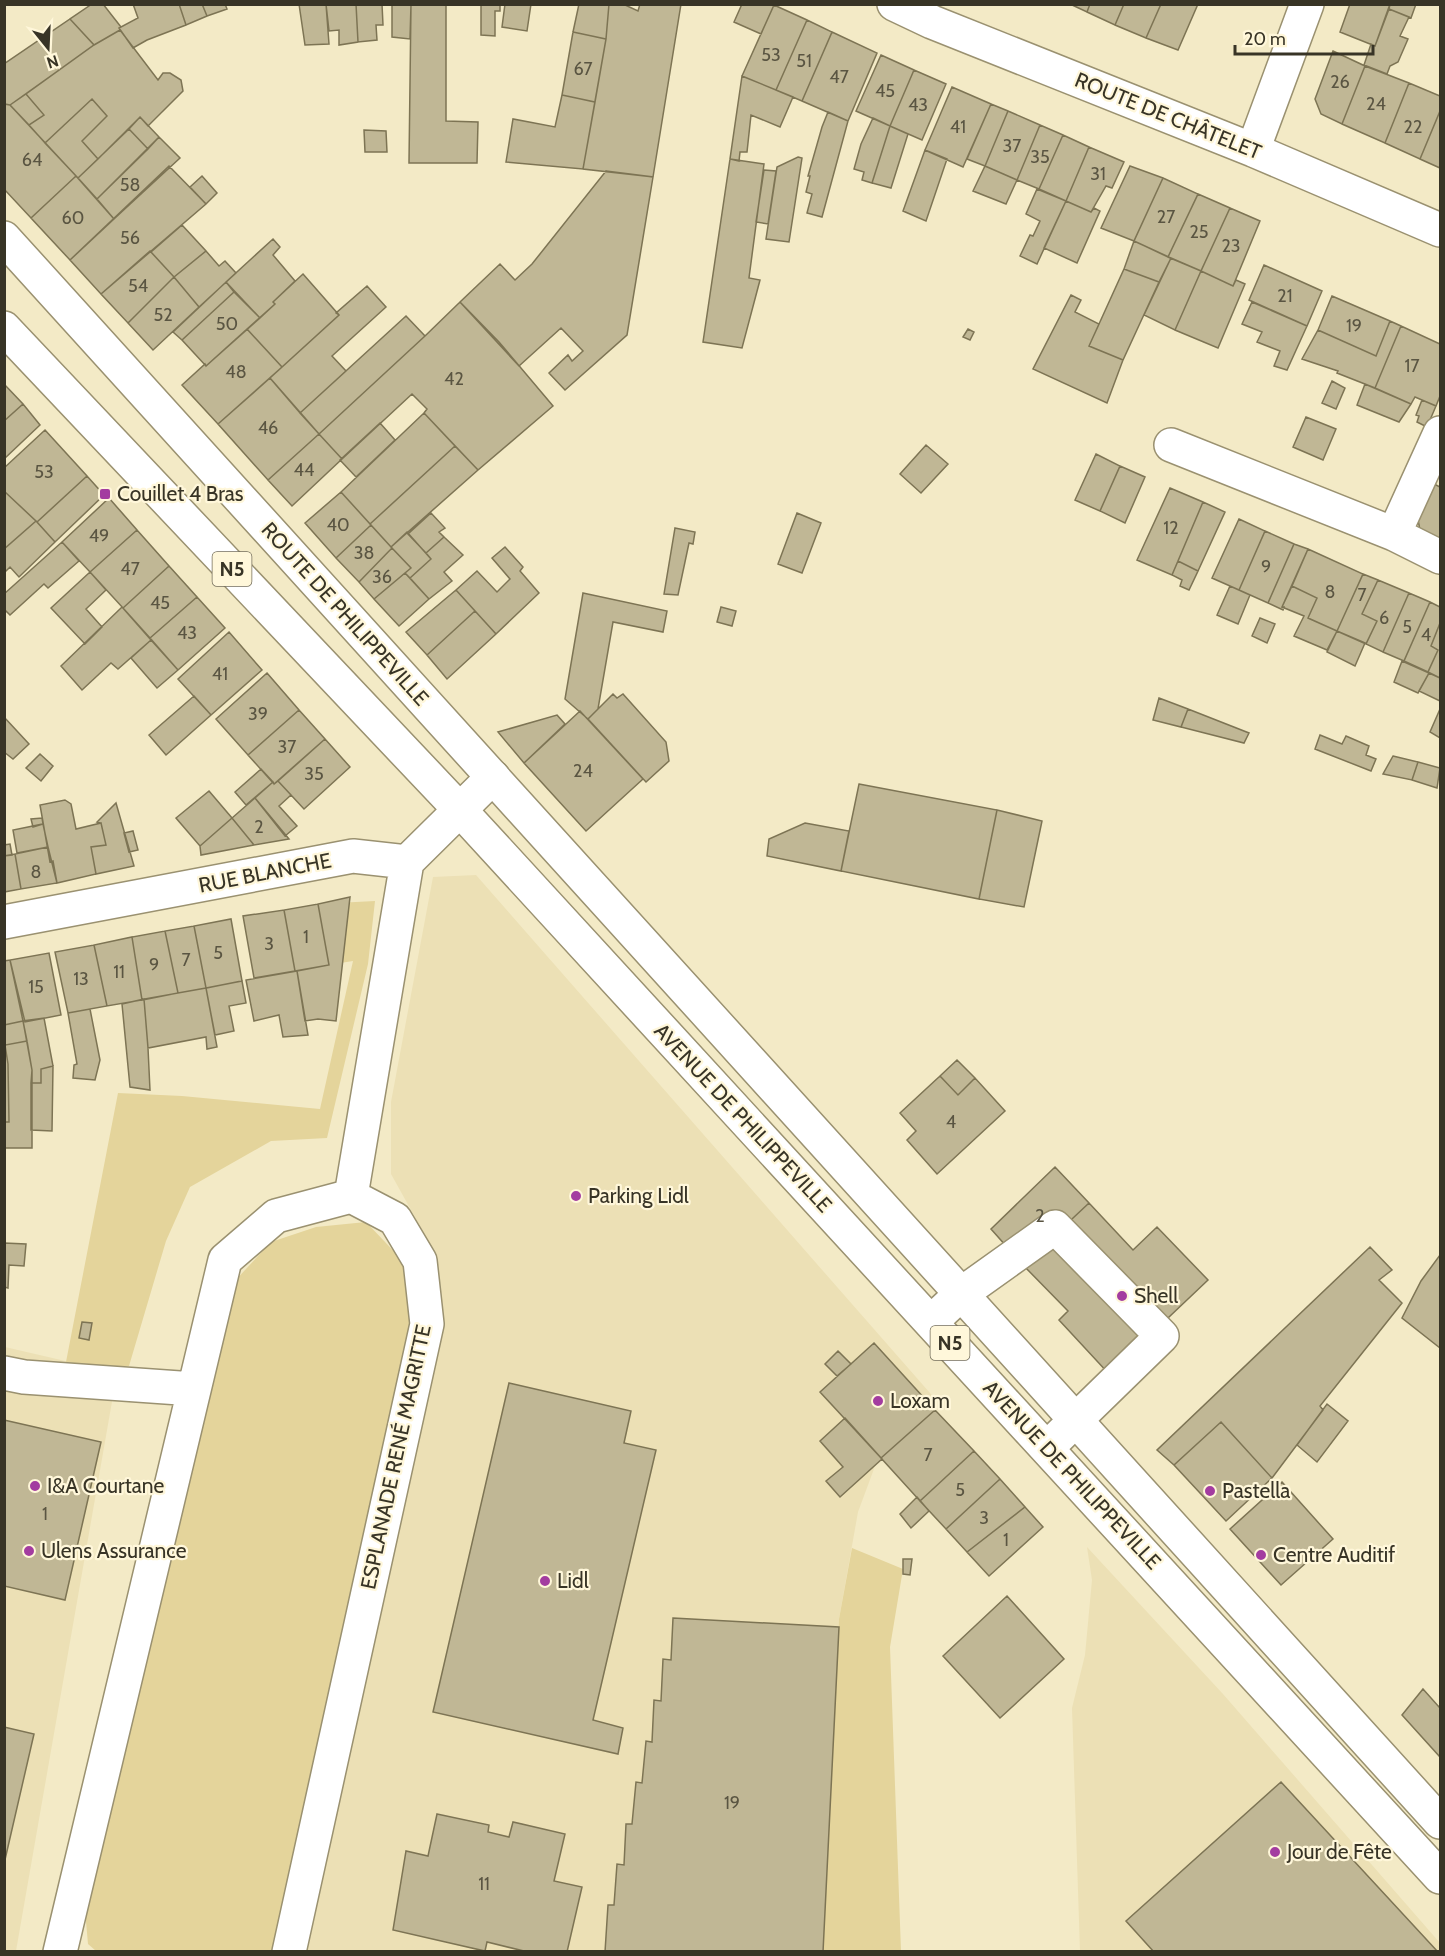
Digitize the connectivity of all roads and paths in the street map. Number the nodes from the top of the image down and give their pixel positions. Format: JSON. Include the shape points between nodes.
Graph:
{"nodes":[{"id":1,"x":894,"y":4,"type":"edge"},
{"id":2,"x":1307,"y":4,"type":"edge"},
{"id":3,"x":1253,"y":150,"type":"junction"},
{"id":4,"x":1440,"y":230,"type":"edge"},
{"id":5,"x":4,"y":238,"type":"edge"},
{"id":6,"x":4,"y":328,"type":"edge"},
{"id":7,"x":1440,"y":433,"type":"edge"},
{"id":8,"x":1171,"y":445,"type":"dead end"},
{"id":9,"x":1394,"y":534,"type":"junction"},
{"id":10,"x":1440,"y":557,"type":"edge"},
{"id":11,"x":493,"y":777,"type":"junction"},
{"id":12,"x":460,"y":810,"type":"junction"},
{"id":13,"x":407,"y":862,"type":"junction"},
{"id":14,"x":4,"y":922,"type":"edge"},
{"id":15,"x":351,"y":1196,"type":"junction"},
{"id":16,"x":961,"y":1294,"type":"junction"},
{"id":17,"x":931,"y":1322,"type":"junction"},
{"id":18,"x":4,"y":1373,"type":"edge"},
{"id":19,"x":194,"y":1389,"type":"junction"},
{"id":20,"x":1077,"y":1421,"type":"junction"},
{"id":21,"x":1047,"y":1448,"type":"junction"},
{"id":22,"x":1440,"y":1822,"type":"edge"},
{"id":23,"x":1440,"y":1877,"type":"edge"},
{"id":24,"x":60,"y":1952,"type":"edge"},
{"id":25,"x":289,"y":1952,"type":"edge"}],
"edges":[{"from":1,"to":3,"type":"main road","name":"ROUTE DE CHÂTELET"},
{"from":2,"to":3,"type":"main road"},
{"from":3,"to":4,"type":"main road","name":"ROUTE DE CHÂTELET"},
{"from":5,"to":11,"type":"main road","name":"ROUTE DE PHILIPPEVILLE","number":"N5"},
{"from":6,"to":12,"type":"main road","number":"N5"},
{"from":7,"to":9,"type":"main road"},
{"from":8,"to":9,"type":"main road"},
{"from":9,"to":10,"type":"main road"},
{"from":11,"to":12,"type":"main road"},
{"from":11,"to":16,"type":"main road","name":"AVENUE DE PHILIPPEVILLE","number":"N5"},
{"from":12,"to":13,"type":"main road"},
{"from":12,"to":17,"type":"main road","name":"AVENUE DE PHILIPPEVILLE","number":"N5"},
{"from":13,"to":14,"type":"main road","name":"RUE BLANCHE","via":[[353,856]]},
{"from":13,"to":15,"type":"main road"},
{"from":15,"to":19,"type":"main road","via":[[276,1216],[225,1260]]},
{"from":15,"to":25,"type":"main road","name":"ESPLANADE RENÉ MAGRITTE","via":[[395,1219],[420,1261],[427,1323]]},
{"from":16,"to":17,"type":"main road"},
{"from":16,"to":20,"type":"main road","name":"AVENUE DE PHILIPPEVILLE","number":"N5"},
{"from":16,"to":20,"type":"main road","via":[[1056,1227],[1162,1336]]},
{"from":17,"to":21,"type":"main road","name":"AVENUE DE PHILIPPEVILLE","number":"N5"},
{"from":18,"to":19,"type":"main road"},
{"from":19,"to":24,"type":"main road"},
{"from":20,"to":21,"type":"main road"},
{"from":20,"to":22,"type":"main road","name":"AVENUE DE PHILIPPEVILLE","number":"N5"},
{"from":21,"to":23,"type":"main road","name":"AVENUE DE PHILIPPEVILLE","number":"N5"}]}
